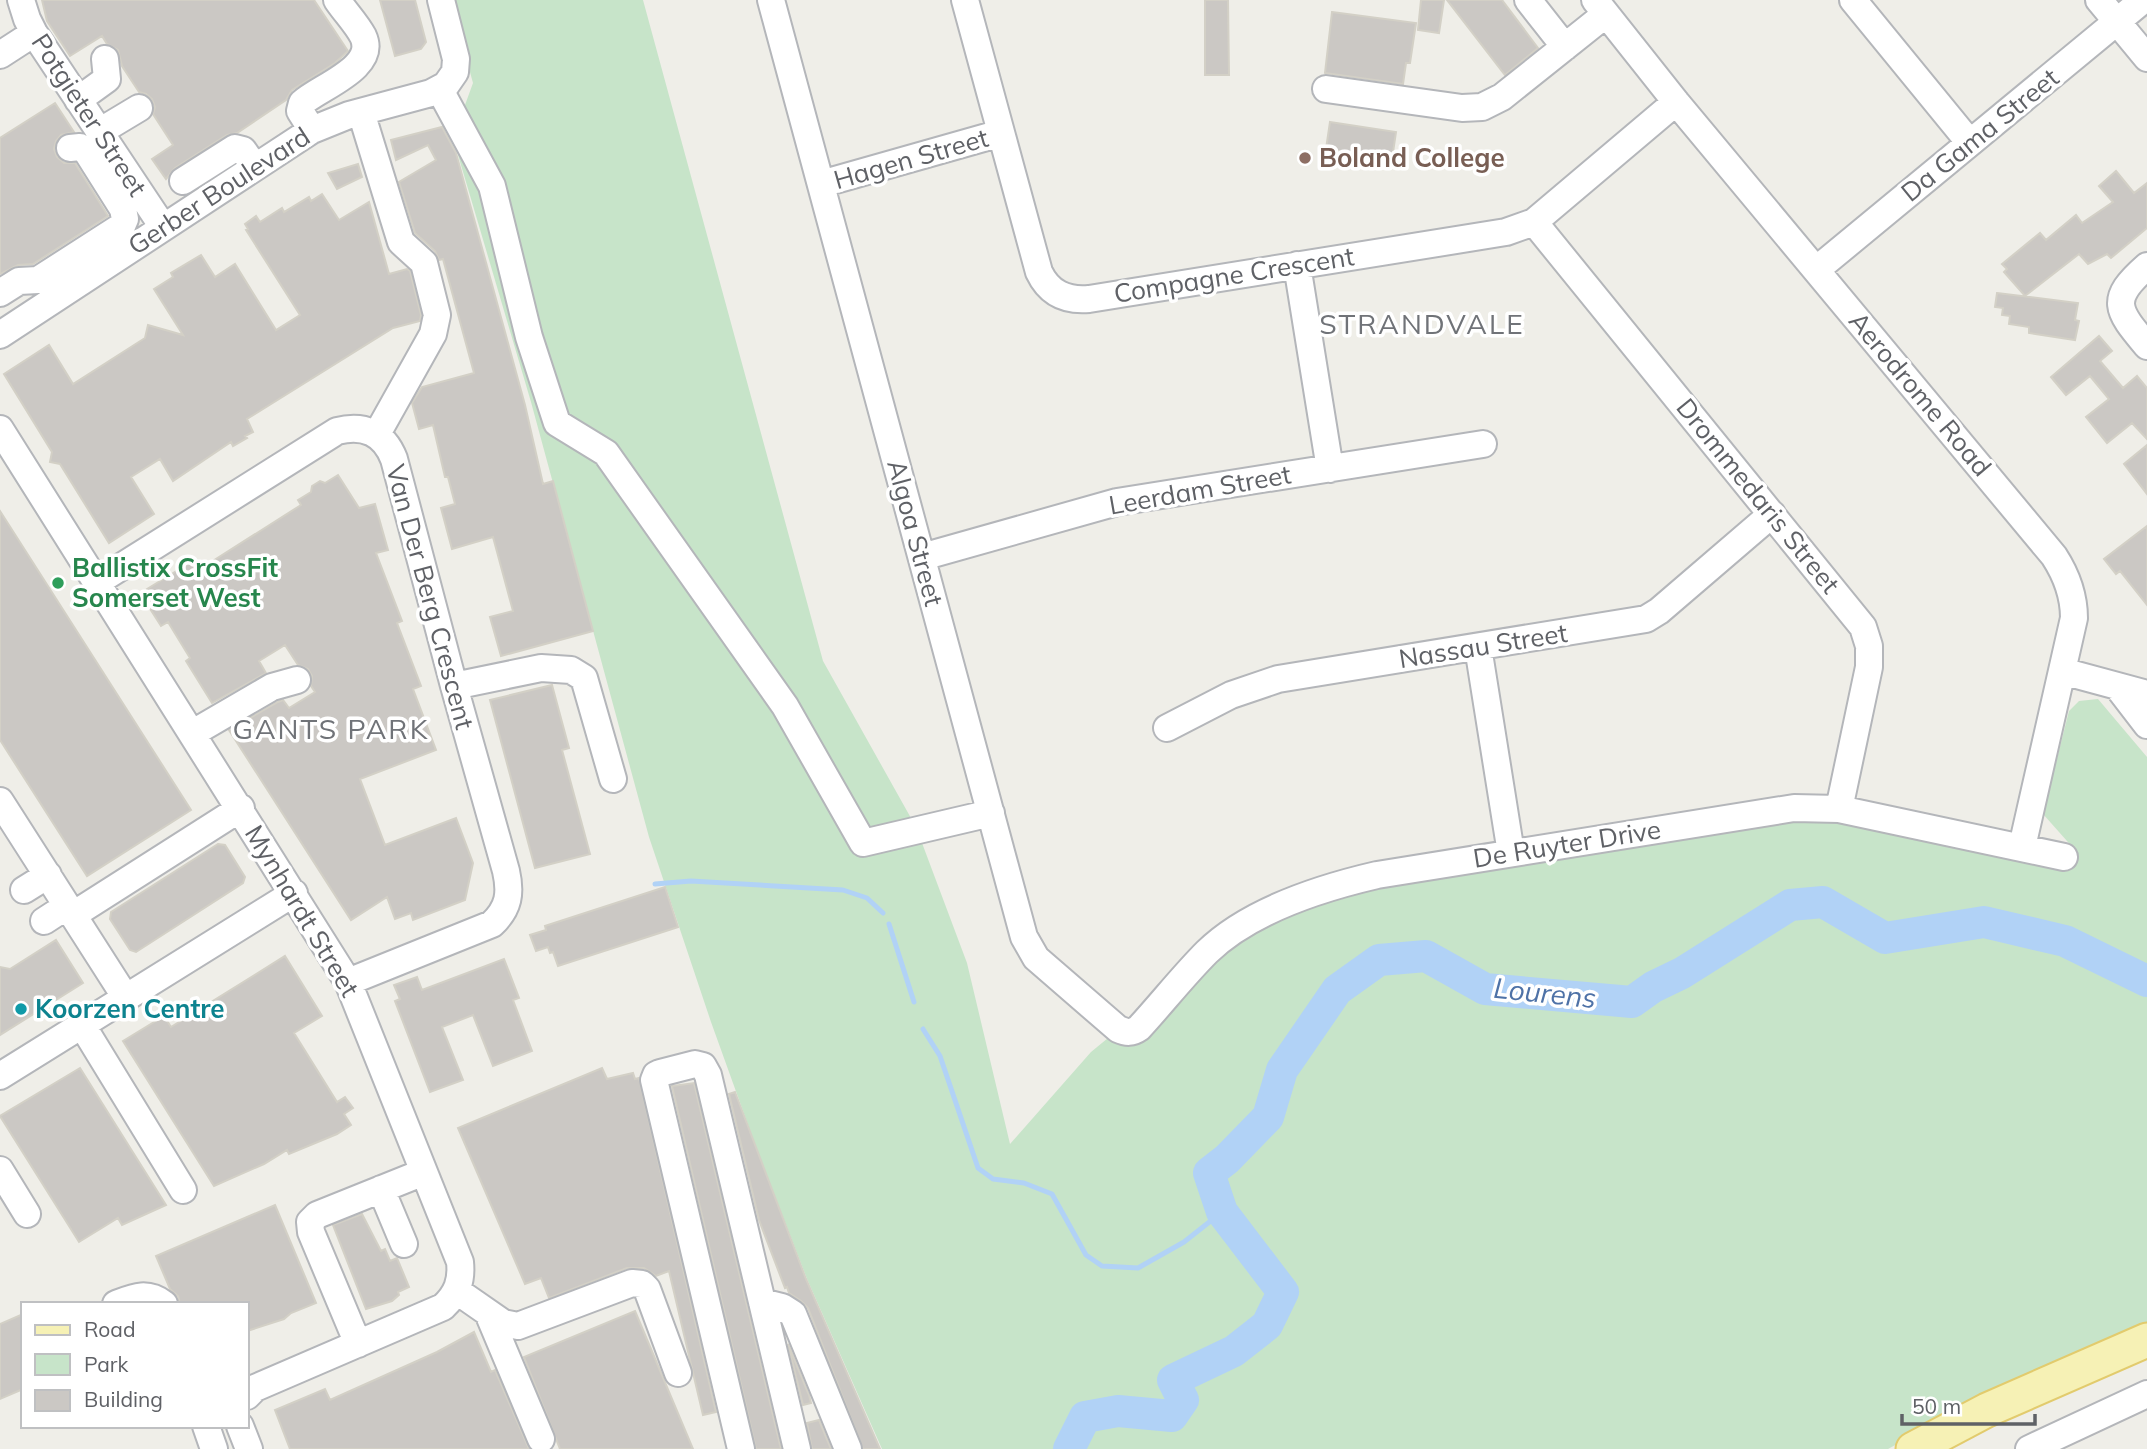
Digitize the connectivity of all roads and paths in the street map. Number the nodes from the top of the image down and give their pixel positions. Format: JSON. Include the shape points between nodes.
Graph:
{"nodes":[{"id":1,"x":21,"y":0,"type":"edge"},
{"id":2,"x":337,"y":0,"type":"edge"},
{"id":3,"x":441,"y":0,"type":"edge"},
{"id":4,"x":771,"y":0,"type":"edge"},
{"id":5,"x":965,"y":0,"type":"edge"},
{"id":6,"x":1528,"y":0,"type":"edge"},
{"id":7,"x":1853,"y":0,"type":"edge"},
{"id":8,"x":2099,"y":0,"type":"edge"},
{"id":9,"x":2143,"y":0,"type":"edge"},
{"id":10,"x":1600,"y":7,"type":"edge"},
{"id":11,"x":2117,"y":22,"type":"junction"},
{"id":12,"x":34,"y":33,"type":"junction"},
{"id":13,"x":1565,"y":47,"type":"junction"},
{"id":14,"x":0,"y":55,"type":"edge"},
{"id":15,"x":2147,"y":58,"type":"edge"},
{"id":16,"x":105,"y":59,"type":"dead end"},
{"id":17,"x":446,"y":84,"type":"junction"},
{"id":18,"x":1326,"y":89,"type":"dead end"},
{"id":19,"x":78,"y":100,"type":"junction"},
{"id":20,"x":1676,"y":102,"type":"junction"},
{"id":21,"x":139,"y":108,"type":"dead end"},
{"id":22,"x":361,"y":112,"type":"junction"},
{"id":23,"x":312,"y":130,"type":"junction"},
{"id":24,"x":99,"y":132,"type":"junction"},
{"id":25,"x":1001,"y":133,"type":"junction"},
{"id":26,"x":1970,"y":143,"type":"junction"},
{"id":27,"x":70,"y":148,"type":"dead end"},
{"id":28,"x":254,"y":166,"type":"junction"},
{"id":29,"x":183,"y":181,"type":"dead end"},
{"id":30,"x":821,"y":184,"type":"junction"},
{"id":31,"x":1534,"y":222,"type":"junction"},
{"id":32,"x":163,"y":227,"type":"junction"},
{"id":33,"x":99,"y":256,"type":"junction"},
{"id":34,"x":1297,"y":265,"type":"junction"},
{"id":35,"x":2147,"y":266,"type":"edge"},
{"id":36,"x":1816,"y":270,"type":"junction"},
{"id":37,"x":10,"y":287,"type":"edge"},
{"id":38,"x":38,"y":310,"type":"junction"},
{"id":39,"x":0,"y":334,"type":"edge"},
{"id":40,"x":2147,"y":346,"type":"edge"},
{"id":41,"x":0,"y":429,"type":"edge"},
{"id":42,"x":377,"y":434,"type":"junction"},
{"id":43,"x":1483,"y":444,"type":"dead end"},
{"id":44,"x":1330,"y":468,"type":"junction"},
{"id":45,"x":1772,"y":514,"type":"junction"},
{"id":46,"x":922,"y":557,"type":"junction"},
{"id":47,"x":97,"y":582,"type":"junction"},
{"id":48,"x":1478,"y":647,"type":"junction"},
{"id":49,"x":2062,"y":671,"type":"junction"},
{"id":50,"x":298,"y":680,"type":"dead end"},
{"id":51,"x":454,"y":686,"type":"junction"},
{"id":52,"x":2117,"y":686,"type":"junction"},
{"id":53,"x":2147,"y":694,"type":"edge"},
{"id":54,"x":2147,"y":725,"type":"edge"},
{"id":55,"x":1167,"y":728,"type":"dead end"},
{"id":56,"x":193,"y":733,"type":"junction"},
{"id":57,"x":613,"y":779,"type":"dead end"},
{"id":58,"x":0,"y":801,"type":"edge"},
{"id":59,"x":241,"y":808,"type":"junction"},
{"id":60,"x":1839,"y":809,"type":"junction"},
{"id":61,"x":991,"y":813,"type":"junction"},
{"id":62,"x":2022,"y":847,"type":"junction"},
{"id":63,"x":1511,"y":853,"type":"junction"},
{"id":64,"x":2064,"y":857,"type":"dead end"},
{"id":65,"x":48,"y":875,"type":"junction"},
{"id":66,"x":24,"y":890,"type":"dead end"},
{"id":67,"x":294,"y":893,"type":"junction"},
{"id":68,"x":70,"y":911,"type":"junction"},
{"id":69,"x":44,"y":921,"type":"dead end"},
{"id":70,"x":348,"y":982,"type":"junction"},
{"id":71,"x":126,"y":998,"type":"junction"},
{"id":72,"x":82,"y":1025,"type":"junction"},
{"id":73,"x":1118,"y":1029,"type":"joint"},
{"id":74,"x":0,"y":1076,"type":"edge"},
{"id":75,"x":0,"y":1170,"type":"edge"},
{"id":76,"x":424,"y":1172,"type":"junction"},
{"id":77,"x":381,"y":1189,"type":"junction"},
{"id":78,"x":183,"y":1190,"type":"dead end"},
{"id":79,"x":27,"y":1214,"type":"dead end"},
{"id":80,"x":404,"y":1244,"type":"dead end"},
{"id":81,"x":457,"y":1291,"type":"junction"},
{"id":82,"x":122,"y":1302,"type":"edge"},
{"id":83,"x":161,"y":1302,"type":"edge"},
{"id":84,"x":762,"y":1302,"type":"junction"},
{"id":85,"x":488,"y":1313,"type":"junction"},
{"id":86,"x":2147,"y":1340,"type":"edge"},
{"id":87,"x":358,"y":1344,"type":"junction"},
{"id":88,"x":678,"y":1373,"type":"dead end"},
{"id":89,"x":248,"y":1394,"type":"edge"},
{"id":90,"x":2147,"y":1394,"type":"edge"},
{"id":91,"x":207,"y":1428,"type":"edge"},
{"id":92,"x":241,"y":1428,"type":"edge"},
{"id":93,"x":541,"y":1439,"type":"dead end"},
{"id":94,"x":214,"y":1449,"type":"edge"},
{"id":95,"x":249,"y":1449,"type":"edge"},
{"id":96,"x":741,"y":1449,"type":"edge"},
{"id":97,"x":797,"y":1449,"type":"edge"},
{"id":98,"x":848,"y":1449,"type":"edge"},
{"id":99,"x":1913,"y":1449,"type":"edge"},
{"id":100,"x":2029,"y":1449,"type":"edge"}],
"edges":[{"from":1,"to":12,"type":"street","name":"Potgieter Street"},
{"from":2,"to":23,"type":"street","via":[[362,36],[365,51],[355,68],[302,103],[300,111]]},
{"from":3,"to":17,"type":"street","via":[[456,59]]},
{"from":4,"to":30,"type":"street","name":"Algoa Street"},
{"from":5,"to":25,"type":"street","name":"Compagne Crescent"},
{"from":6,"to":13,"type":"street"},
{"from":7,"to":26,"type":"street"},
{"from":8,"to":11,"type":"street"},
{"from":9,"to":11,"type":"street","name":"Da Gama Street"},
{"from":10,"to":13,"type":"street"},
{"from":10,"to":20,"type":"street","name":"Aerodrome Road"},
{"from":11,"to":15,"type":"street"},
{"from":11,"to":26,"type":"street","name":"Da Gama Street"},
{"from":12,"to":14,"type":"street"},
{"from":12,"to":19,"type":"street","name":"Potgieter Street"},
{"from":13,"to":18,"type":"street","via":[[1502,97],[1482,107]]},
{"from":16,"to":19,"type":"street","via":[[107,79]]},
{"from":17,"to":22,"type":"street","name":"Gerber Boulevard"},
{"from":17,"to":61,"type":"street","via":[[492,186],[529,337],[557,423],[606,453],[785,706],[863,843]]},
{"from":19,"to":24,"type":"street","name":"Potgieter Street"},
{"from":20,"to":31,"type":"street","name":"Compagne Crescent"},
{"from":20,"to":36,"type":"street","name":"Aerodrome Road"},
{"from":21,"to":24,"type":"street"},
{"from":22,"to":23,"type":"street","name":"Gerber Boulevard"},
{"from":22,"to":42,"type":"street","via":[[401,242],[424,264],[436,315],[433,334]]},
{"from":23,"to":28,"type":"street","name":"Gerber Boulevard"},
{"from":24,"to":32,"type":"street","name":"Potgieter Street"},
{"from":25,"to":30,"type":"street","name":"Hagen Street"},
{"from":25,"to":34,"type":"street","name":"Compagne Crescent","via":[[1039,272],[1049,288],[1064,297],[1089,299]]},
{"from":26,"to":36,"type":"street","name":"Da Gama Street"},
{"from":27,"to":33,"type":"street","via":[[88,152],[125,214],[122,226]]},
{"from":28,"to":29,"type":"street","via":[[243,150],[235,148]]},
{"from":28,"to":32,"type":"street","name":"Gerber Boulevard"},
{"from":30,"to":46,"type":"street","name":"Algoa Street"},
{"from":31,"to":34,"type":"street","name":"Compagne Crescent","via":[[1506,232]]},
{"from":31,"to":45,"type":"street","name":"Drommedaris Street"},
{"from":32,"to":33,"type":"street","name":"Gerber Boulevard"},
{"from":33,"to":37,"type":"street"},
{"from":33,"to":38,"type":"street","name":"Gerber Boulevard"},
{"from":34,"to":44,"type":"street"},
{"from":35,"to":40,"type":"street","via":[[2125,287],[2121,301],[2124,317]]},
{"from":36,"to":49,"type":"street","name":"Aerodrome Road","via":[[2060,565],[2070,585],[2074,618]]},
{"from":37,"to":38,"type":"street"},
{"from":38,"to":39,"type":"street","name":"Gerber Boulevard"},
{"from":41,"to":47,"type":"street","name":"Mynhardt Street"},
{"from":42,"to":47,"type":"street","name":"Van Der Berg Crescent","via":[[355,428],[337,431]]},
{"from":42,"to":51,"type":"street","name":"Van Der Berg Crescent","via":[[394,459]]},
{"from":43,"to":44,"type":"street","name":"Leerdam Street"},
{"from":44,"to":46,"type":"street","name":"Leerdam Street","via":[[1117,502]]},
{"from":45,"to":48,"type":"street","name":"Nassau Street","via":[[1646,619]]},
{"from":45,"to":60,"type":"street","name":"Drommedaris Street","via":[[1857,618],[1869,646],[1869,667]]},
{"from":46,"to":61,"type":"street","name":"Algoa Street"},
{"from":47,"to":56,"type":"street","name":"Mynhardt Street"},
{"from":48,"to":55,"type":"street","name":"Nassau Street","via":[[1278,679],[1231,695]]},
{"from":48,"to":63,"type":"street"},
{"from":49,"to":52,"type":"street"},
{"from":49,"to":62,"type":"street","name":"Aerodrome Road"},
{"from":50,"to":56,"type":"street","via":[[272,687]]},
{"from":51,"to":57,"type":"street","via":[[541,668],[571,670],[584,678]]},
{"from":51,"to":70,"type":"street","name":"Van Der Berg Crescent","via":[[506,871],[507,905],[485,927]]},
{"from":52,"to":53,"type":"street"},
{"from":52,"to":54,"type":"street"},
{"from":56,"to":59,"type":"street","name":"Mynhardt Street"},
{"from":58,"to":65,"type":"street"},
{"from":59,"to":67,"type":"street","name":"Mynhardt Street"},
{"from":59,"to":68,"type":"street"},
{"from":60,"to":62,"type":"street","name":"De Ruyter Drive"},
{"from":60,"to":63,"type":"street","name":"De Ruyter Drive","via":[[1794,808]]},
{"from":61,"to":73,"type":"street","name":"Algoa Street","via":[[1031,953]]},
{"from":62,"to":64,"type":"street","name":"De Ruyter Drive"},
{"from":63,"to":73,"type":"street","name":"De Ruyter Drive","via":[[1377,875],[1297,899],[1209,950],[1139,1028],[1133,1032]]},
{"from":65,"to":66,"type":"street"},
{"from":65,"to":68,"type":"street"},
{"from":67,"to":70,"type":"street","name":"Mynhardt Street"},
{"from":67,"to":71,"type":"street"},
{"from":68,"to":69,"type":"street"},
{"from":68,"to":71,"type":"street"},
{"from":70,"to":76,"type":"street","name":"Mynhardt Street"},
{"from":71,"to":72,"type":"street"},
{"from":72,"to":74,"type":"street"},
{"from":72,"to":78,"type":"street"},
{"from":75,"to":79,"type":"street"},
{"from":76,"to":77,"type":"street"},
{"from":76,"to":81,"type":"street","name":"Mynhardt Street","via":[[460,1262]]},
{"from":77,"to":80,"type":"street"},
{"from":77,"to":87,"type":"street","via":[[317,1215],[309,1227]]},
{"from":81,"to":85,"type":"street"},
{"from":81,"to":87,"type":"street","via":[[443,1307]]},
{"from":82,"to":83,"type":"street","via":[[144,1295]]},
{"from":84,"to":96,"type":"street","via":[[706,1069],[695,1064],[656,1075]]},
{"from":84,"to":97,"type":"street"},
{"from":84,"to":98,"type":"street","via":[[793,1314]]},
{"from":85,"to":88,"type":"street","via":[[507,1325],[524,1326],[632,1283],[642,1284],[648,1289]]},
{"from":85,"to":93,"type":"street"},
{"from":86,"to":99,"type":"main road","via":[[1987,1410]]},
{"from":87,"to":89,"type":"street"},
{"from":90,"to":100,"type":"street"},
{"from":91,"to":94,"type":"street"},
{"from":92,"to":95,"type":"street"}]}
